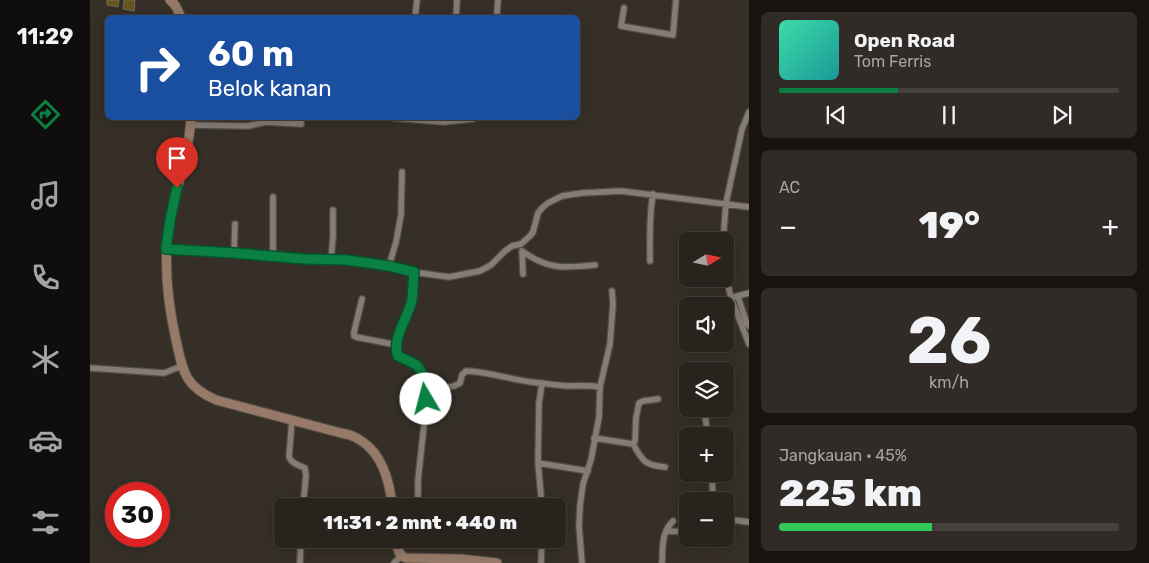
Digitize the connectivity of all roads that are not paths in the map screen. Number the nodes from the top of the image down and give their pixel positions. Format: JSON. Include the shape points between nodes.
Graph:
{"nodes":[{"id":1,"x":417,"y":0,"type":"edge"},
{"id":2,"x":457,"y":0,"type":"edge"},
{"id":3,"x":498,"y":0,"type":"edge"},
{"id":4,"x":676,"y":0,"type":"edge"},
{"id":5,"x":173,"y":1,"type":"edge"},
{"id":6,"x":624,"y":8,"type":"dead end"},
{"id":7,"x":497,"y":14,"type":"dead end"},
{"id":8,"x":180,"y":15,"type":"edge"},
{"id":9,"x":415,"y":15,"type":"edge"},
{"id":10,"x":456,"y":15,"type":"edge"},
{"id":11,"x":749,"y":112,"type":"edge"},
{"id":12,"x":301,"y":120,"type":"edge"},
{"id":13,"x":191,"y":121,"type":"edge"},
{"id":14,"x":402,"y":172,"type":"dead end"},
{"id":15,"x":653,"y":194,"type":"junction"},
{"id":16,"x":273,"y":197,"type":"dead end"},
{"id":17,"x":726,"y":203,"type":"junction"},
{"id":18,"x":749,"y":206,"type":"edge"},
{"id":19,"x":333,"y":210,"type":"dead end"},
{"id":20,"x":235,"y":224,"type":"dead end"},
{"id":21,"x":724,"y":232,"type":"edge"},
{"id":22,"x":521,"y":244,"type":"junction"},
{"id":23,"x":166,"y":249,"type":"junction"},
{"id":24,"x":522,"y":251,"type":"junction"},
{"id":25,"x":234,"y":253,"type":"junction"},
{"id":26,"x":273,"y":256,"type":"junction"},
{"id":27,"x":331,"y":259,"type":"junction"},
{"id":28,"x":650,"y":261,"type":"dead end"},
{"id":29,"x":595,"y":265,"type":"dead end"},
{"id":30,"x":389,"y":266,"type":"junction"},
{"id":31,"x":414,"y":272,"type":"junction"},
{"id":32,"x":523,"y":274,"type":"dead end"},
{"id":33,"x":731,"y":288,"type":"edge"},
{"id":34,"x":612,"y":291,"type":"dead end"},
{"id":35,"x":749,"y":293,"type":"edge"},
{"id":36,"x":734,"y":297,"type":"junction"},
{"id":37,"x":362,"y":300,"type":"dead end"},
{"id":38,"x":749,"y":326,"type":"edge"},
{"id":39,"x":749,"y":344,"type":"edge"},
{"id":40,"x":397,"y":345,"type":"junction"},
{"id":41,"x":182,"y":366,"type":"junction"},
{"id":42,"x":90,"y":368,"type":"edge"},
{"id":43,"x":542,"y":383,"type":"junction"},
{"id":44,"x":424,"y":386,"type":"junction"},
{"id":45,"x":600,"y":387,"type":"junction"},
{"id":46,"x":658,"y":399,"type":"dead end"},
{"id":47,"x":292,"y":420,"type":"junction"},
{"id":48,"x":594,"y":438,"type":"junction"},
{"id":49,"x":633,"y":444,"type":"junction"},
{"id":50,"x":538,"y":463,"type":"junction"},
{"id":51,"x":665,"y":466,"type":"dead end"},
{"id":52,"x":588,"y":471,"type":"junction"},
{"id":53,"x":304,"y":498,"type":"edge"},
{"id":54,"x":391,"y":498,"type":"edge"},
{"id":55,"x":418,"y":498,"type":"edge"},
{"id":56,"x":541,"y":498,"type":"edge"},
{"id":57,"x":734,"y":520,"type":"edge"},
{"id":58,"x":673,"y":521,"type":"dead end"},
{"id":59,"x":749,"y":522,"type":"edge"},
{"id":60,"x":666,"y":531,"type":"junction"},
{"id":61,"x":679,"y":532,"type":"edge"},
{"id":62,"x":300,"y":548,"type":"edge"},
{"id":63,"x":398,"y":548,"type":"edge"},
{"id":64,"x":542,"y":548,"type":"edge"},
{"id":65,"x":402,"y":557,"type":"junction"},
{"id":66,"x":441,"y":560,"type":"edge"},
{"id":67,"x":300,"y":563,"type":"edge"},
{"id":68,"x":394,"y":563,"type":"edge"},
{"id":69,"x":498,"y":563,"type":"edge"},
{"id":70,"x":541,"y":563,"type":"edge"},
{"id":71,"x":582,"y":563,"type":"edge"},
{"id":72,"x":662,"y":563,"type":"edge"}],
"edges":[{"from":1,"to":9,"type":"street"},
{"from":2,"to":10,"type":"street"},
{"from":3,"to":7,"type":"street"},
{"from":4,"to":6,"type":"street","via":[[674,35],[621,26]]},
{"from":5,"to":8,"type":"street"},
{"from":11,"to":17,"type":"street","via":[[742,129]]},
{"from":12,"to":13,"type":"street","via":[[301,124],[266,122],[248,126]]},
{"from":13,"to":23,"type":"street"},
{"from":14,"to":30,"type":"street","via":[[401,215]]},
{"from":15,"to":17,"type":"street"},
{"from":15,"to":22,"type":"street","via":[[621,191],[562,196],[542,208],[530,236]]},
{"from":15,"to":28,"type":"street"},
{"from":16,"to":26,"type":"street"},
{"from":17,"to":18,"type":"street"},
{"from":17,"to":21,"type":"street"},
{"from":19,"to":27,"type":"street"},
{"from":20,"to":25,"type":"street"},
{"from":22,"to":24,"type":"street"},
{"from":22,"to":31,"type":"street","via":[[512,246],[480,271],[449,277]]},
{"from":23,"to":25,"type":"street"},
{"from":23,"to":41,"type":"street","via":[[168,297]]},
{"from":24,"to":29,"type":"street","via":[[556,267]]},
{"from":24,"to":32,"type":"street"},
{"from":25,"to":26,"type":"street"},
{"from":26,"to":27,"type":"street"},
{"from":27,"to":30,"type":"street"},
{"from":30,"to":31,"type":"street"},
{"from":31,"to":40,"type":"street","via":[[412,300]]},
{"from":33,"to":36,"type":"street"},
{"from":34,"to":45,"type":"street","via":[[610,344]]},
{"from":35,"to":36,"type":"street"},
{"from":36,"to":38,"type":"street"},
{"from":36,"to":39,"type":"street"},
{"from":37,"to":40,"type":"street","via":[[354,336]]},
{"from":40,"to":44,"type":"street","via":[[398,356],[421,370]]},
{"from":41,"to":42,"type":"street","via":[[164,372]]},
{"from":41,"to":47,"type":"street","via":[[188,380],[206,396]]},
{"from":43,"to":44,"type":"street","via":[[466,371],[454,386]]},
{"from":43,"to":45,"type":"street"},
{"from":43,"to":50,"type":"street"},
{"from":44,"to":55,"type":"street","via":[[426,407]]},
{"from":45,"to":48,"type":"street"},
{"from":46,"to":49,"type":"street","via":[[639,403]]},
{"from":47,"to":53,"type":"street","via":[[289,457],[293,463],[305,468]]},
{"from":47,"to":54,"type":"street","via":[[350,435],[365,443],[377,457]]},
{"from":48,"to":49,"type":"street"},
{"from":48,"to":52,"type":"street"},
{"from":49,"to":51,"type":"street","via":[[646,463]]},
{"from":50,"to":52,"type":"street"},
{"from":50,"to":56,"type":"street"},
{"from":52,"to":71,"type":"street","via":[[579,515]]},
{"from":57,"to":59,"type":"street"},
{"from":58,"to":60,"type":"street"},
{"from":60,"to":61,"type":"street"},
{"from":60,"to":72,"type":"street"},
{"from":62,"to":67,"type":"street"},
{"from":63,"to":65,"type":"street"},
{"from":64,"to":70,"type":"street"},
{"from":65,"to":66,"type":"street"},
{"from":65,"to":68,"type":"street"},
{"from":66,"to":69,"type":"street","via":[[461,558]]}]}
